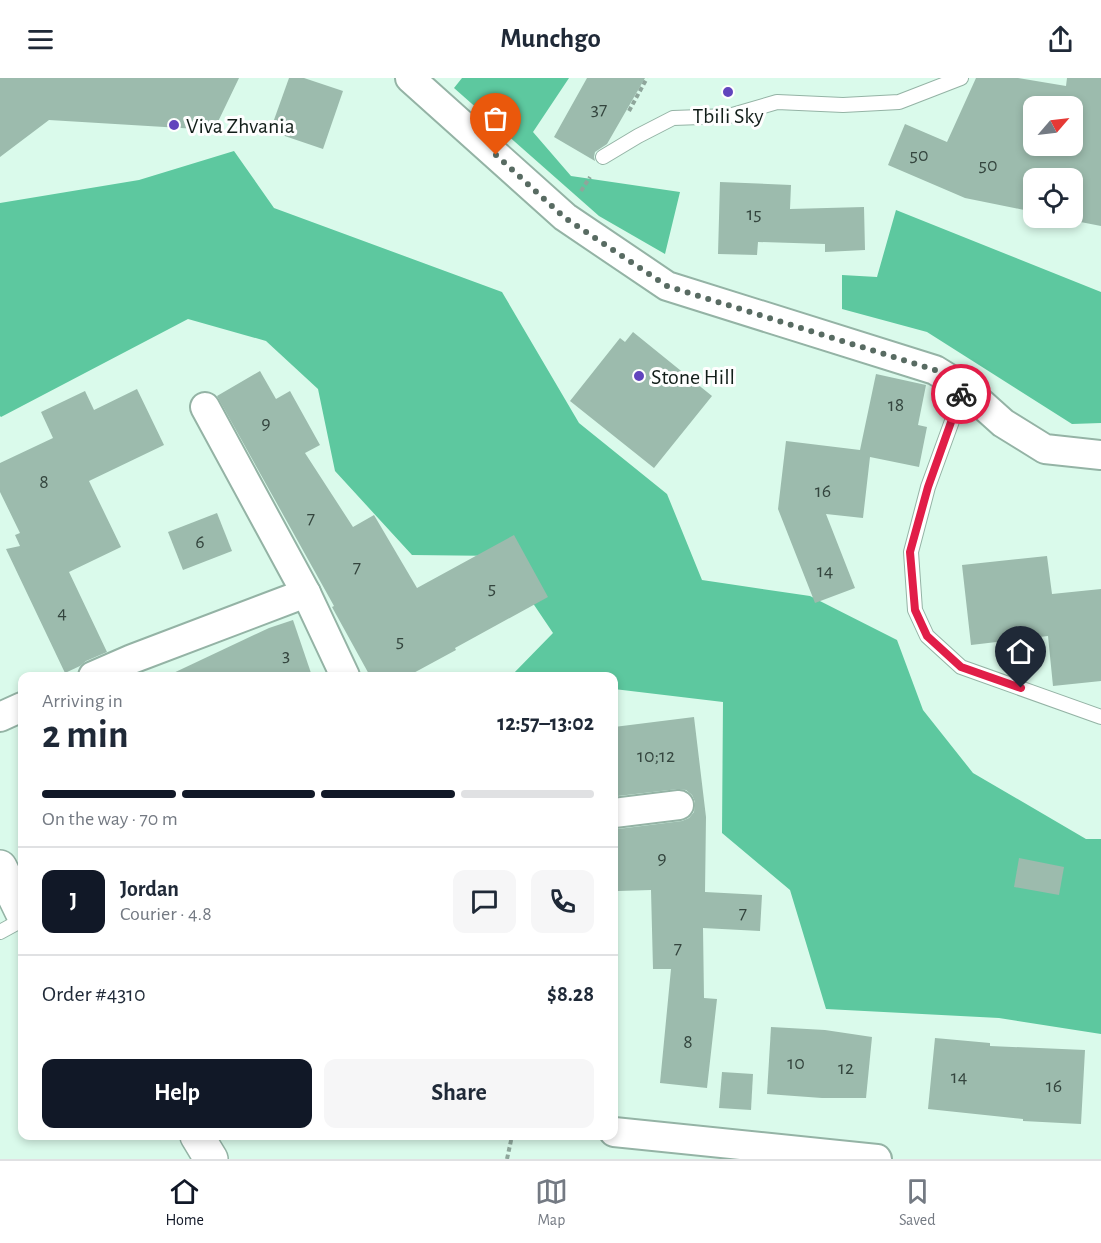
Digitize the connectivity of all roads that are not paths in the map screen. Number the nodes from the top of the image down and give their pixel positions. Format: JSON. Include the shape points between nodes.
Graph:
{"nodes":[{"id":1,"x":410,"y":78,"type":"edge"},
{"id":2,"x":961,"y":78,"type":"edge"},
{"id":3,"x":603,"y":157,"type":"dead end"},
{"id":4,"x":964,"y":388,"type":"junction"},
{"id":5,"x":205,"y":407,"type":"dead end"},
{"id":6,"x":1101,"y":455,"type":"edge"},
{"id":7,"x":306,"y":593,"type":"junction"},
{"id":8,"x":102,"y":672,"type":"edge"},
{"id":9,"x":343,"y":672,"type":"edge"},
{"id":10,"x":18,"y":709,"type":"edge"},
{"id":11,"x":0,"y":717,"type":"edge"},
{"id":12,"x":1101,"y":717,"type":"edge"},
{"id":13,"x":679,"y":805,"type":"dead end"},
{"id":14,"x":618,"y":813,"type":"edge"},
{"id":15,"x":0,"y":867,"type":"edge"},
{"id":16,"x":18,"y":904,"type":"edge"},
{"id":17,"x":18,"y":922,"type":"edge"},
{"id":18,"x":0,"y":932,"type":"edge"},
{"id":19,"x":618,"y":1132,"type":"edge"},
{"id":20,"x":199,"y":1140,"type":"edge"},
{"id":21,"x":211,"y":1159,"type":"edge"},
{"id":22,"x":877,"y":1159,"type":"edge"}],
"edges":[{"from":1,"to":4,"type":"street","via":[[565,218],[667,286],[935,370]]},
{"from":2,"to":3,"type":"lane","via":[[899,102],[777,102],[729,116],[673,118]]},
{"from":4,"to":6,"type":"street","via":[[1003,423],[1045,449]]},
{"from":4,"to":12,"type":"lane","via":[[928,487],[910,552],[915,610],[927,636],[961,667]]},
{"from":5,"to":7,"type":"street"},
{"from":7,"to":8,"type":"street"},
{"from":7,"to":9,"type":"street"},
{"from":10,"to":11,"type":"street"},
{"from":13,"to":14,"type":"street"},
{"from":15,"to":16,"type":"street"},
{"from":17,"to":18,"type":"lane"},
{"from":19,"to":22,"type":"street"},
{"from":20,"to":21,"type":"street"}]}
